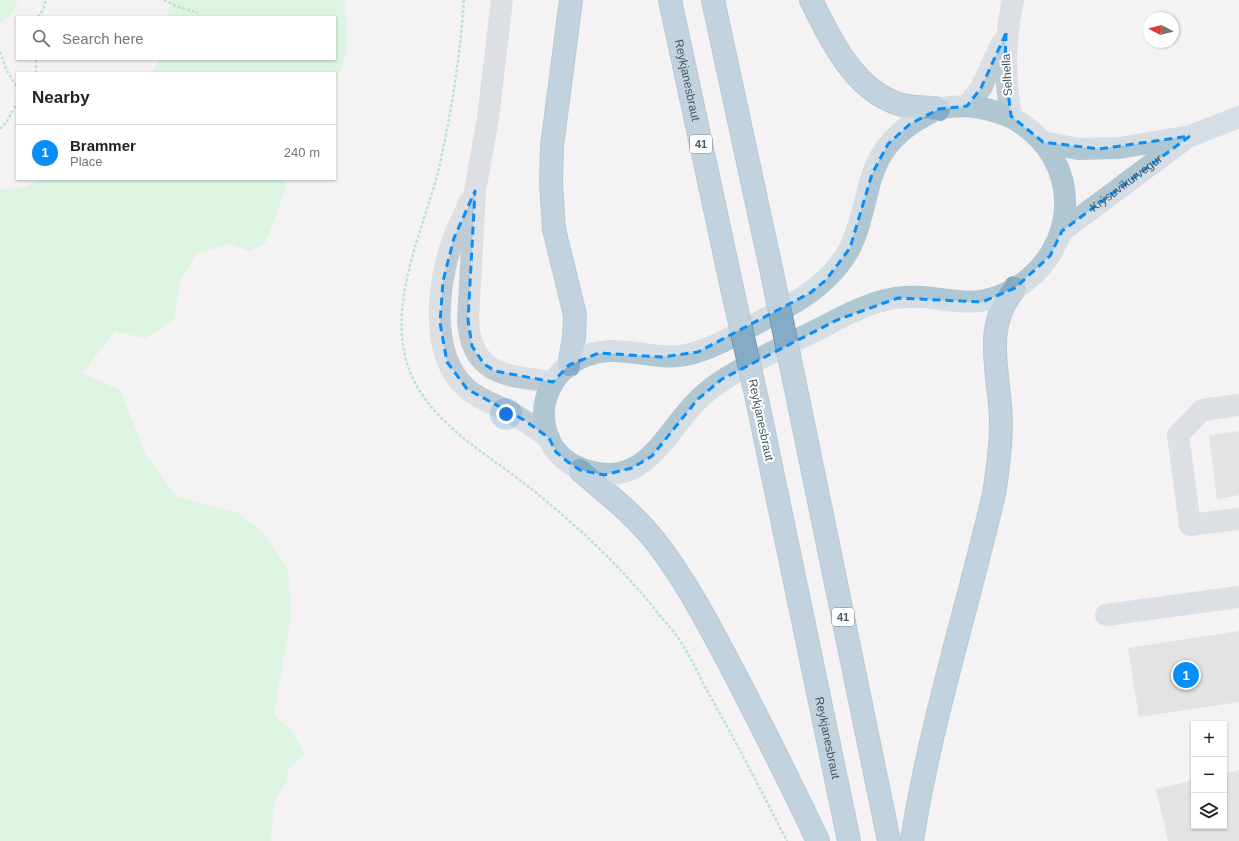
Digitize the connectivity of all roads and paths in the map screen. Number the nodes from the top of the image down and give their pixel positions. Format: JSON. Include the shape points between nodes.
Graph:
{"nodes":[{"id":1,"x":46,"y":0,"type":"edge"},
{"id":2,"x":164,"y":0,"type":"edge"},
{"id":3,"x":502,"y":0,"type":"edge"},
{"id":4,"x":571,"y":0,"type":"edge"},
{"id":5,"x":670,"y":0,"type":"edge"},
{"id":6,"x":713,"y":0,"type":"edge"},
{"id":7,"x":811,"y":0,"type":"edge"},
{"id":8,"x":1014,"y":0,"type":"edge"},
{"id":9,"x":198,"y":13,"type":"dead end"},
{"id":10,"x":39,"y":16,"type":"edge"},
{"id":11,"x":1006,"y":32,"type":"junction"},
{"id":12,"x":0,"y":52,"type":"edge"},
{"id":13,"x":36,"y":60,"type":"edge"},
{"id":14,"x":36,"y":72,"type":"edge"},
{"id":15,"x":16,"y":86,"type":"edge"},
{"id":16,"x":16,"y":105,"type":"edge"},
{"id":17,"x":967,"y":106,"type":"junction"},
{"id":18,"x":939,"y":109,"type":"junction"},
{"id":19,"x":1011,"y":116,"type":"junction"},
{"id":20,"x":1239,"y":117,"type":"edge"},
{"id":21,"x":0,"y":129,"type":"edge"},
{"id":22,"x":1190,"y":136,"type":"junction"},
{"id":23,"x":1043,"y":142,"type":"junction"},
{"id":24,"x":475,"y":191,"type":"junction"},
{"id":25,"x":1062,"y":231,"type":"junction"},
{"id":26,"x":1015,"y":288,"type":"junction"},
{"id":27,"x":568,"y":365,"type":"junction"},
{"id":28,"x":553,"y":382,"type":"junction"},
{"id":29,"x":1239,"y":405,"type":"edge"},
{"id":30,"x":549,"y":438,"type":"junction"},
{"id":31,"x":580,"y":470,"type":"junction"},
{"id":32,"x":1239,"y":519,"type":"edge"},
{"id":33,"x":1239,"y":597,"type":"edge"},
{"id":34,"x":1106,"y":615,"type":"dead end"},
{"id":35,"x":818,"y":841,"type":"edge"},
{"id":36,"x":849,"y":841,"type":"edge"},
{"id":37,"x":889,"y":841,"type":"edge"},
{"id":38,"x":912,"y":841,"type":"edge"}],
"edges":[{"from":1,"to":10,"type":"path"},
{"from":2,"to":9,"type":"path"},
{"from":3,"to":24,"type":"street","via":[[488,118]]},
{"from":4,"to":27,"type":"highway","via":[[552,146],[551,182],[554,229],[575,314],[574,338]]},
{"from":5,"to":36,"type":"highway","name":"Reykjanesbraut","number":"41","bridge":true},
{"from":6,"to":37,"type":"highway","number":"41","bridge":true},
{"from":7,"to":18,"type":"highway","via":[[837,49],[856,74],[874,91],[899,104]]},
{"from":8,"to":11,"type":"street","name":"Selhella"},
{"from":11,"to":17,"type":"street","name":"Selhella","via":[[981,88]]},
{"from":11,"to":19,"type":"street","name":"Selhella","via":[[1005,66]]},
{"from":12,"to":15,"type":"path"},
{"from":13,"to":14,"type":"path"},
{"from":16,"to":21,"type":"path"},
{"from":17,"to":18,"type":"main road"},
{"from":17,"to":19,"type":"main road"},
{"from":18,"to":27,"type":"main road","via":[[910,124],[888,144],[872,174],[850,248],[826,280],[810,293],[715,346],[698,352],[662,357],[611,351],[587,355]]},
{"from":19,"to":23,"type":"main road","via":[[1029,128]]},
{"from":20,"to":22,"type":"main road","name":"Krýsuvíkurvegur"},
{"from":22,"to":23,"type":"main road","name":"Krýsuvíkurvegur","via":[[1099,149],[1078,149]]},
{"from":22,"to":25,"type":"main road","name":"Krýsuvíkurvegur"},
{"from":23,"to":25,"type":"main road","via":[[1056,163],[1066,194]]},
{"from":24,"to":28,"type":"street","via":[[468,320],[472,346],[484,364],[495,371],[508,376]]},
{"from":24,"to":30,"type":"street","via":[[454,238],[443,281],[440,323],[447,362],[467,389],[524,420]]},
{"from":25,"to":26,"type":"main road","via":[[1050,256],[1037,271]]},
{"from":26,"to":31,"type":"main road","via":[[982,302],[908,297],[869,305],[792,341],[722,379],[697,400],[661,446],[643,463],[622,472],[604,475]]},
{"from":26,"to":38,"type":"highway","via":[[999,314],[995,329],[1001,420],[995,486],[919,793]]},
{"from":27,"to":28,"type":"main road"},
{"from":28,"to":30,"type":"main road","via":[[544,406],[545,427]]},
{"from":29,"to":32,"type":"street","via":[[1202,410],[1178,435],[1190,525]]},
{"from":30,"to":31,"type":"main road","via":[[556,452]]},
{"from":31,"to":35,"type":"highway","via":[[639,523],[677,569],[774,748]]},
{"from":33,"to":34,"type":"street"}]}
